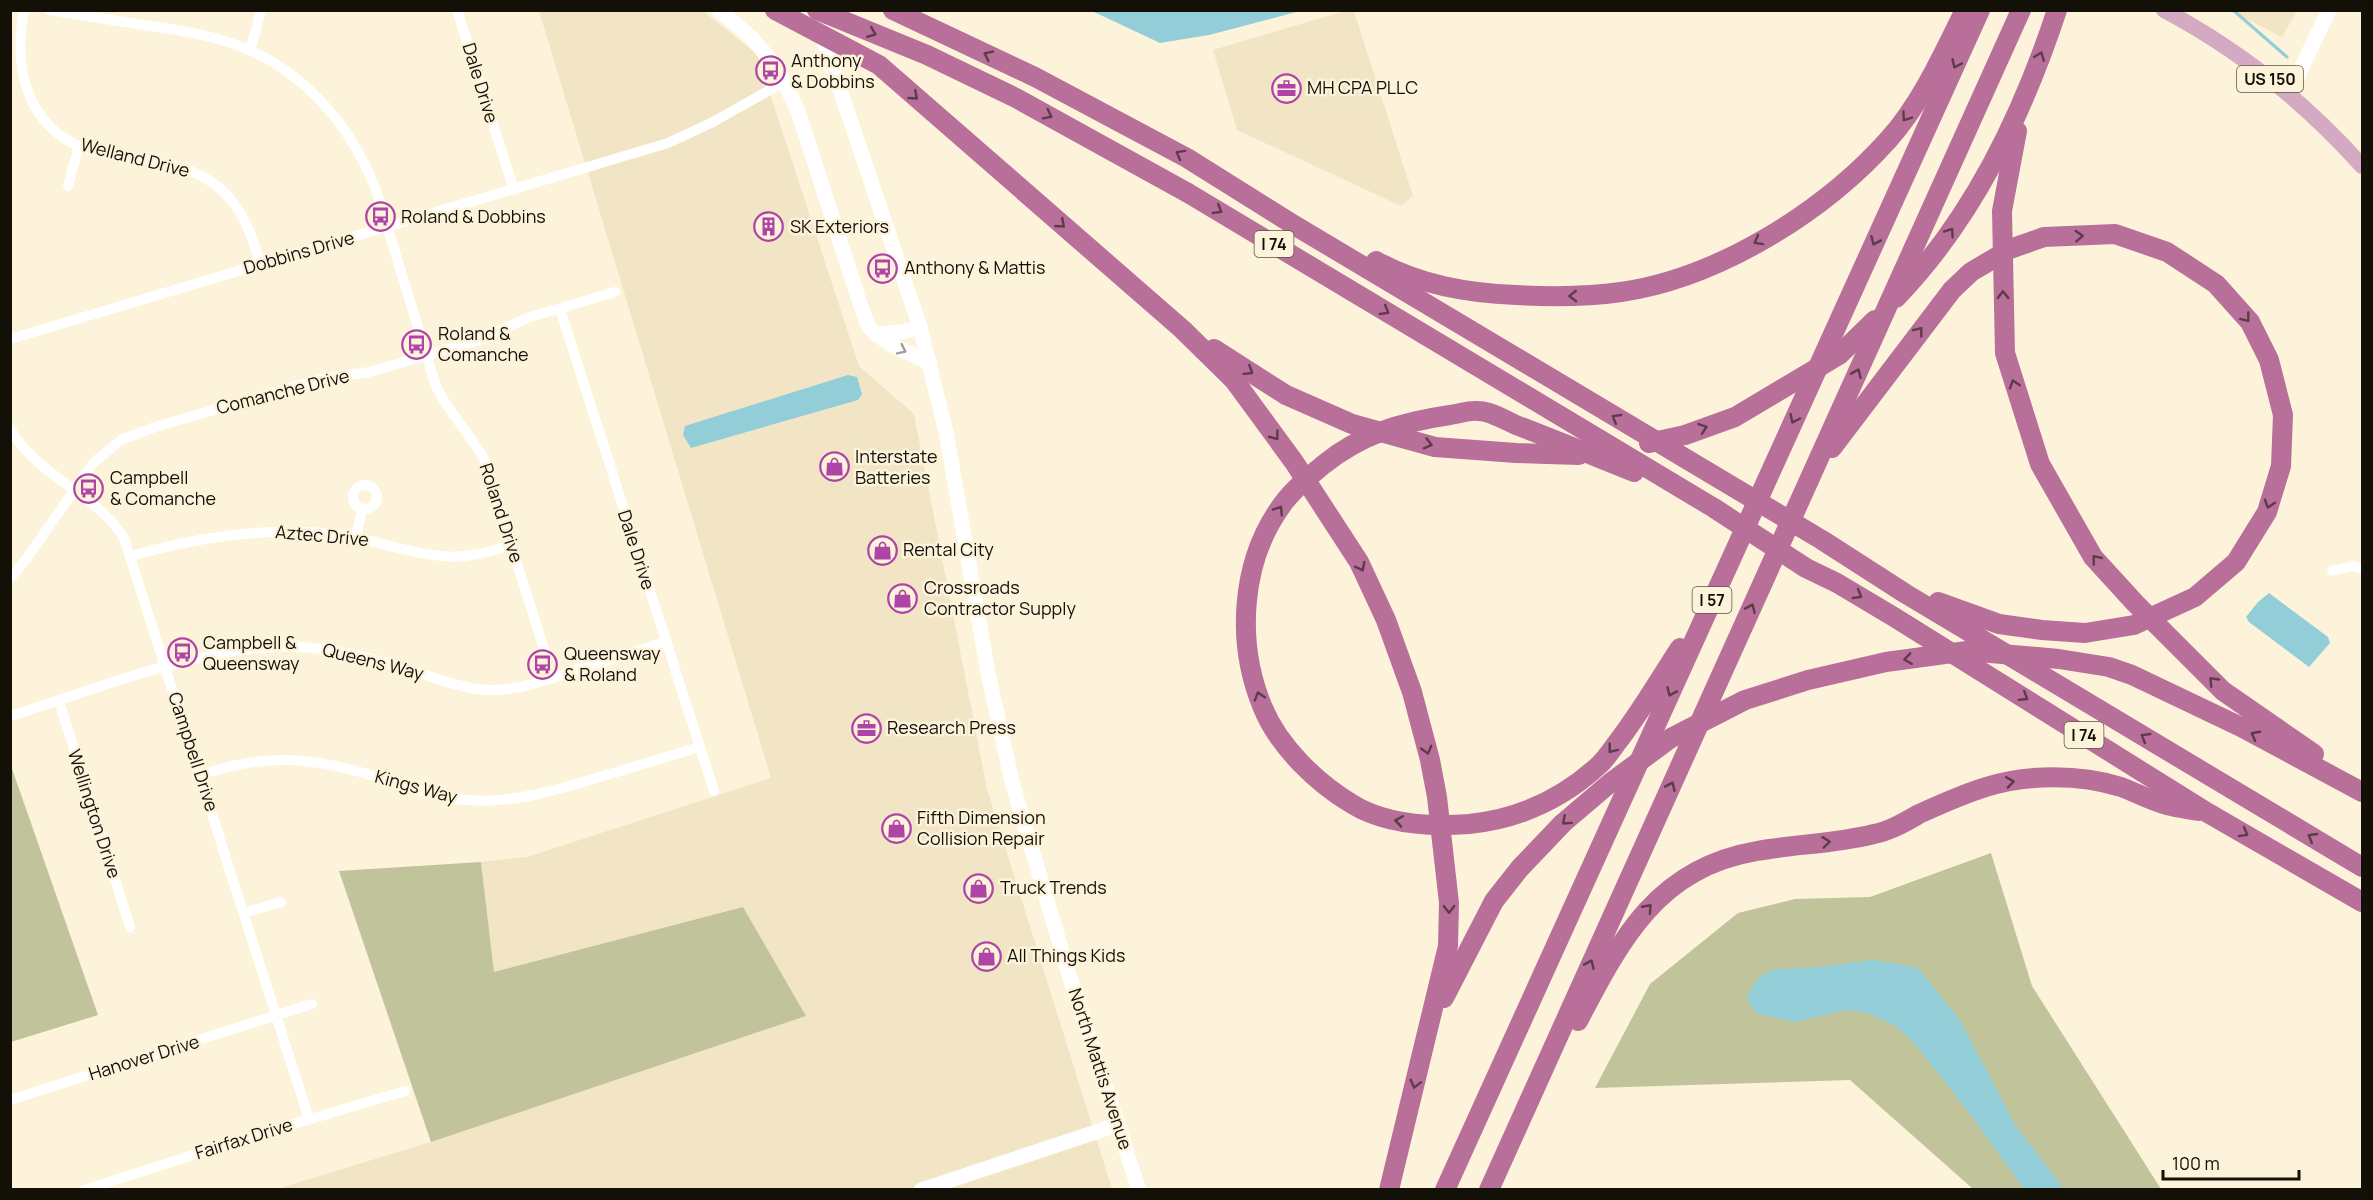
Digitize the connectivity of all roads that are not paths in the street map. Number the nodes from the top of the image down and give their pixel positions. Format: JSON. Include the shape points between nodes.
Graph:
{"nodes":[{"id":1,"x":24,"y":10,"type":"edge"},
{"id":2,"x":48,"y":10,"type":"edge"},
{"id":3,"x":261,"y":10,"type":"edge"},
{"id":4,"x":457,"y":10,"type":"edge"},
{"id":5,"x":719,"y":10,"type":"edge"},
{"id":6,"x":776,"y":10,"type":"edge"},
{"id":7,"x":815,"y":10,"type":"edge"},
{"id":8,"x":893,"y":10,"type":"edge"},
{"id":9,"x":1965,"y":10,"type":"edge"},
{"id":10,"x":1980,"y":10,"type":"edge"},
{"id":11,"x":2021,"y":10,"type":"edge"},
{"id":12,"x":2057,"y":10,"type":"edge"},
{"id":13,"x":2164,"y":10,"type":"edge"},
{"id":14,"x":2329,"y":10,"type":"edge"},
{"id":15,"x":250,"y":51,"type":"junction"},
{"id":16,"x":784,"y":82,"type":"junction"},
{"id":17,"x":2289,"y":94,"type":"junction"},
{"id":18,"x":2023,"y":102,"type":"junction"},
{"id":19,"x":79,"y":146,"type":"junction"},
{"id":20,"x":2362,"y":166,"type":"edge"},
{"id":21,"x":1232,"y":185,"type":"junction"},
{"id":22,"x":68,"y":186,"type":"dead end"},
{"id":23,"x":514,"y":190,"type":"junction"},
{"id":24,"x":389,"y":227,"type":"junction"},
{"id":25,"x":260,"y":264,"type":"junction"},
{"id":26,"x":615,"y":292,"type":"dead end"},
{"id":27,"x":560,"y":309,"type":"junction"},
{"id":28,"x":920,"y":327,"type":"junction"},
{"id":29,"x":1182,"y":329,"type":"junction"},
{"id":30,"x":876,"y":334,"type":"junction"},
{"id":31,"x":10,"y":339,"type":"edge"},
{"id":32,"x":426,"y":356,"type":"junction"},
{"id":33,"x":930,"y":363,"type":"junction"},
{"id":34,"x":10,"y":429,"type":"edge"},
{"id":35,"x":1809,"y":479,"type":"junction"},
{"id":36,"x":74,"y":490,"type":"junction"},
{"id":37,"x":1687,"y":493,"type":"junction"},
{"id":38,"x":362,"y":509,"type":"dead end"},
{"id":39,"x":356,"y":537,"type":"junction"},
{"id":40,"x":512,"y":545,"type":"junction"},
{"id":41,"x":131,"y":556,"type":"junction"},
{"id":42,"x":1857,"y":564,"type":"junction"},
{"id":43,"x":2362,"y":569,"type":"edge"},
{"id":44,"x":2332,"y":570,"type":"dead end"},
{"id":45,"x":10,"y":578,"type":"edge"},
{"id":46,"x":1714,"y":595,"type":"junction"},
{"id":47,"x":665,"y":642,"type":"junction"},
{"id":48,"x":166,"y":667,"type":"junction"},
{"id":49,"x":553,"y":678,"type":"junction"},
{"id":50,"x":59,"y":701,"type":"junction"},
{"id":51,"x":10,"y":716,"type":"edge"},
{"id":52,"x":700,"y":747,"type":"junction"},
{"id":53,"x":201,"y":775,"type":"junction"},
{"id":54,"x":2362,"y":790,"type":"edge"},
{"id":55,"x":714,"y":791,"type":"dead end"},
{"id":56,"x":2208,"y":813,"type":"junction"},
{"id":57,"x":2362,"y":867,"type":"edge"},
{"id":58,"x":281,"y":902,"type":"dead end"},
{"id":59,"x":2362,"y":902,"type":"edge"},
{"id":60,"x":244,"y":914,"type":"junction"},
{"id":61,"x":130,"y":927,"type":"dead end"},
{"id":62,"x":312,"y":1004,"type":"dead end"},
{"id":63,"x":277,"y":1016,"type":"junction"},
{"id":64,"x":1428,"y":1028,"type":"junction"},
{"id":65,"x":405,"y":1091,"type":"dead end"},
{"id":66,"x":10,"y":1100,"type":"edge"},
{"id":67,"x":309,"y":1119,"type":"junction"},
{"id":68,"x":1117,"y":1125,"type":"junction"},
{"id":69,"x":1504,"y":1158,"type":"junction"},
{"id":70,"x":84,"y":1190,"type":"edge"},
{"id":71,"x":921,"y":1190,"type":"edge"},
{"id":72,"x":1139,"y":1190,"type":"edge"},
{"id":73,"x":1389,"y":1190,"type":"edge"},
{"id":74,"x":1445,"y":1190,"type":"edge"},
{"id":75,"x":1489,"y":1190,"type":"edge"}],
"edges":[{"from":1,"to":19,"type":"street","name":"Welland Drive","via":[[20,61],[31,101],[49,123]]},
{"from":2,"to":15,"type":"street","name":"Roland Drive","via":[[199,34]]},
{"from":3,"to":15,"type":"street"},
{"from":4,"to":23,"type":"street","name":"Dale Drive"},
{"from":5,"to":16,"type":"street","via":[[751,37]]},
{"from":6,"to":29,"type":"highway","one_way":true,"via":[[879,65]]},
{"from":7,"to":28,"type":"street","name":"North Mattis Avenue"},
{"from":7,"to":37,"type":"highway","number":"I 74","one_way":true,"via":[[927,55],[1060,120],[1197,198]]},
{"from":21,"to":8,"type":"highway","number":"I 74","one_way":true,"via":[[1035,77]]},
{"from":9,"to":21,"type":"highway","one_way":true,"via":[[1906,118],[1856,173],[1822,201],[1778,230],[1707,267],[1622,292],[1584,296],[1503,295],[1454,289],[1396,271]]},
{"from":10,"to":46,"type":"highway","number":"I 57","one_way":true},
{"from":35,"to":11,"type":"highway","number":"I 57","one_way":true},
{"from":18,"to":12,"type":"highway","one_way":true},
{"from":13,"to":17,"type":"main road","number":"US 150","via":[[2218,42]]},
{"from":14,"to":17,"type":"street"},
{"from":15,"to":24,"type":"street","name":"Roland Drive","via":[[291,73],[342,125],[367,166]]},
{"from":16,"to":23,"type":"street","name":"Dobbins Drive","via":[[668,143]]},
{"from":16,"to":30,"type":"street","via":[[798,111],[863,313]]},
{"from":17,"to":20,"type":"main road","number":"US 150"},
{"from":29,"to":18,"type":"highway","one_way":true,"via":[[1286,395],[1352,424],[1435,447],[1597,455],[1685,435],[1735,417],[1839,355],[1935,255],[1997,156]]},
{"from":54,"to":18,"type":"highway","one_way":true,"via":[[2223,691],[2135,603],[2093,557],[2040,464],[2005,353],[2002,211]]},
{"from":19,"to":22,"type":"street"},
{"from":19,"to":25,"type":"street","name":"Welland Drive","via":[[183,167],[206,178],[238,209]]},
{"from":42,"to":21,"type":"highway","number":"I 74","one_way":true},
{"from":23,"to":24,"type":"street","name":"Dobbins Drive"},
{"from":24,"to":25,"type":"street","name":"Dobbins Drive"},
{"from":24,"to":32,"type":"street","name":"Roland Drive"},
{"from":25,"to":31,"type":"street","name":"Dobbins Drive"},
{"from":26,"to":27,"type":"street","name":"Comanche Drive"},
{"from":27,"to":32,"type":"street","name":"Comanche Drive"},
{"from":27,"to":47,"type":"street","name":"Dale Drive"},
{"from":28,"to":30,"type":"street"},
{"from":28,"to":33,"type":"street","name":"North Mattis Avenue"},
{"from":29,"to":64,"type":"highway","one_way":true,"via":[[1234,380],[1331,516],[1359,562],[1386,620],[1412,692],[1437,797],[1449,903],[1448,946]]},
{"from":30,"to":33,"type":"street","one_way":true},
{"from":32,"to":36,"type":"street","name":"Comanche Drive","via":[[369,372],[320,379],[138,432],[99,457]]},
{"from":32,"to":40,"type":"street","name":"Roland Drive","via":[[443,403],[485,461]]},
{"from":33,"to":68,"type":"street","name":"North Mattis Avenue","via":[[1009,772]]},
{"from":34,"to":36,"type":"street","name":"Campbell Drive","via":[[25,451]]},
{"from":35,"to":42,"type":"highway","one_way":true,"via":[[1952,290],[1971,272],[2010,249],[2044,237],[2115,234],[2167,252],[2216,284],[2250,322],[2269,360],[2283,415],[2281,466],[2267,512],[2236,562],[2195,597],[2134,625],[2085,633],[2042,630],[1999,624],[1943,604]]},
{"from":69,"to":35,"type":"highway","number":"I 57","one_way":true},
{"from":36,"to":41,"type":"street","name":"Campbell Drive","via":[[115,523]]},
{"from":36,"to":45,"type":"street","name":"Comanche Drive"},
{"from":46,"to":37,"type":"highway","one_way":true,"via":[[1600,765],[1560,795],[1493,822],[1441,826],[1391,820],[1353,805],[1318,779],[1286,747],[1263,709],[1249,663],[1245,622],[1251,574],[1265,534],[1282,504],[1334,456],[1407,421],[1480,410]]},
{"from":37,"to":56,"type":"highway","number":"I 74","one_way":true,"via":[[1806,568],[1894,616]]},
{"from":38,"to":39,"type":"street"},
{"from":39,"to":40,"type":"street","name":"Aztec Drive","via":[[442,556],[476,555]]},
{"from":39,"to":41,"type":"street","name":"Aztec Drive","via":[[293,531],[234,534]]},
{"from":40,"to":49,"type":"street","name":"Roland Drive"},
{"from":41,"to":48,"type":"street","name":"Campbell Drive"},
{"from":57,"to":42,"type":"highway","number":"I 74","one_way":true},
{"from":43,"to":44,"type":"street","via":[[2353,566]]},
{"from":46,"to":74,"type":"highway","number":"I 57","one_way":true},
{"from":47,"to":49,"type":"street","name":"Queens Way"},
{"from":47,"to":52,"type":"street","name":"Dale Drive"},
{"from":48,"to":49,"type":"street","name":"Queens Way","via":[[225,652],[304,647],[355,654],[477,689],[508,689]]},
{"from":48,"to":50,"type":"street","name":"Queens Way"},
{"from":48,"to":53,"type":"street","name":"Campbell Drive"},
{"from":50,"to":51,"type":"street","name":"Queens Way"},
{"from":50,"to":61,"type":"street","name":"Wellington Drive"},
{"from":52,"to":53,"type":"street","name":"Kings Way","via":[[547,793],[493,801],[453,798],[349,768],[303,760],[259,760]]},
{"from":52,"to":55,"type":"street","name":"Dale Drive"},
{"from":53,"to":60,"type":"street","name":"Campbell Drive"},
{"from":54,"to":64,"type":"highway","one_way":true,"via":[[2109,667],[2059,658],[1968,651],[1886,662],[1808,680],[1745,700],[1671,738],[1563,823],[1494,901]]},
{"from":56,"to":59,"type":"highway","number":"I 74","one_way":true},
{"from":69,"to":56,"type":"highway","one_way":true,"via":[[1623,939],[1658,897],[1691,873],[1740,854],[1877,834],[1969,792],[2008,781],[2082,779]]},
{"from":58,"to":60,"type":"street"},
{"from":60,"to":63,"type":"street","name":"Campbell Drive"},
{"from":62,"to":63,"type":"street","name":"Hanover Drive"},
{"from":63,"to":66,"type":"street","name":"Hanover Drive"},
{"from":63,"to":67,"type":"street","name":"Campbell Drive"},
{"from":64,"to":73,"type":"highway","one_way":true},
{"from":65,"to":67,"type":"street","name":"Fairfax Drive"},
{"from":67,"to":70,"type":"street","name":"Fairfax Drive"},
{"from":68,"to":71,"type":"street"},
{"from":68,"to":72,"type":"street","name":"North Mattis Avenue"},
{"from":69,"to":75,"type":"highway","number":"I 57"}]}
